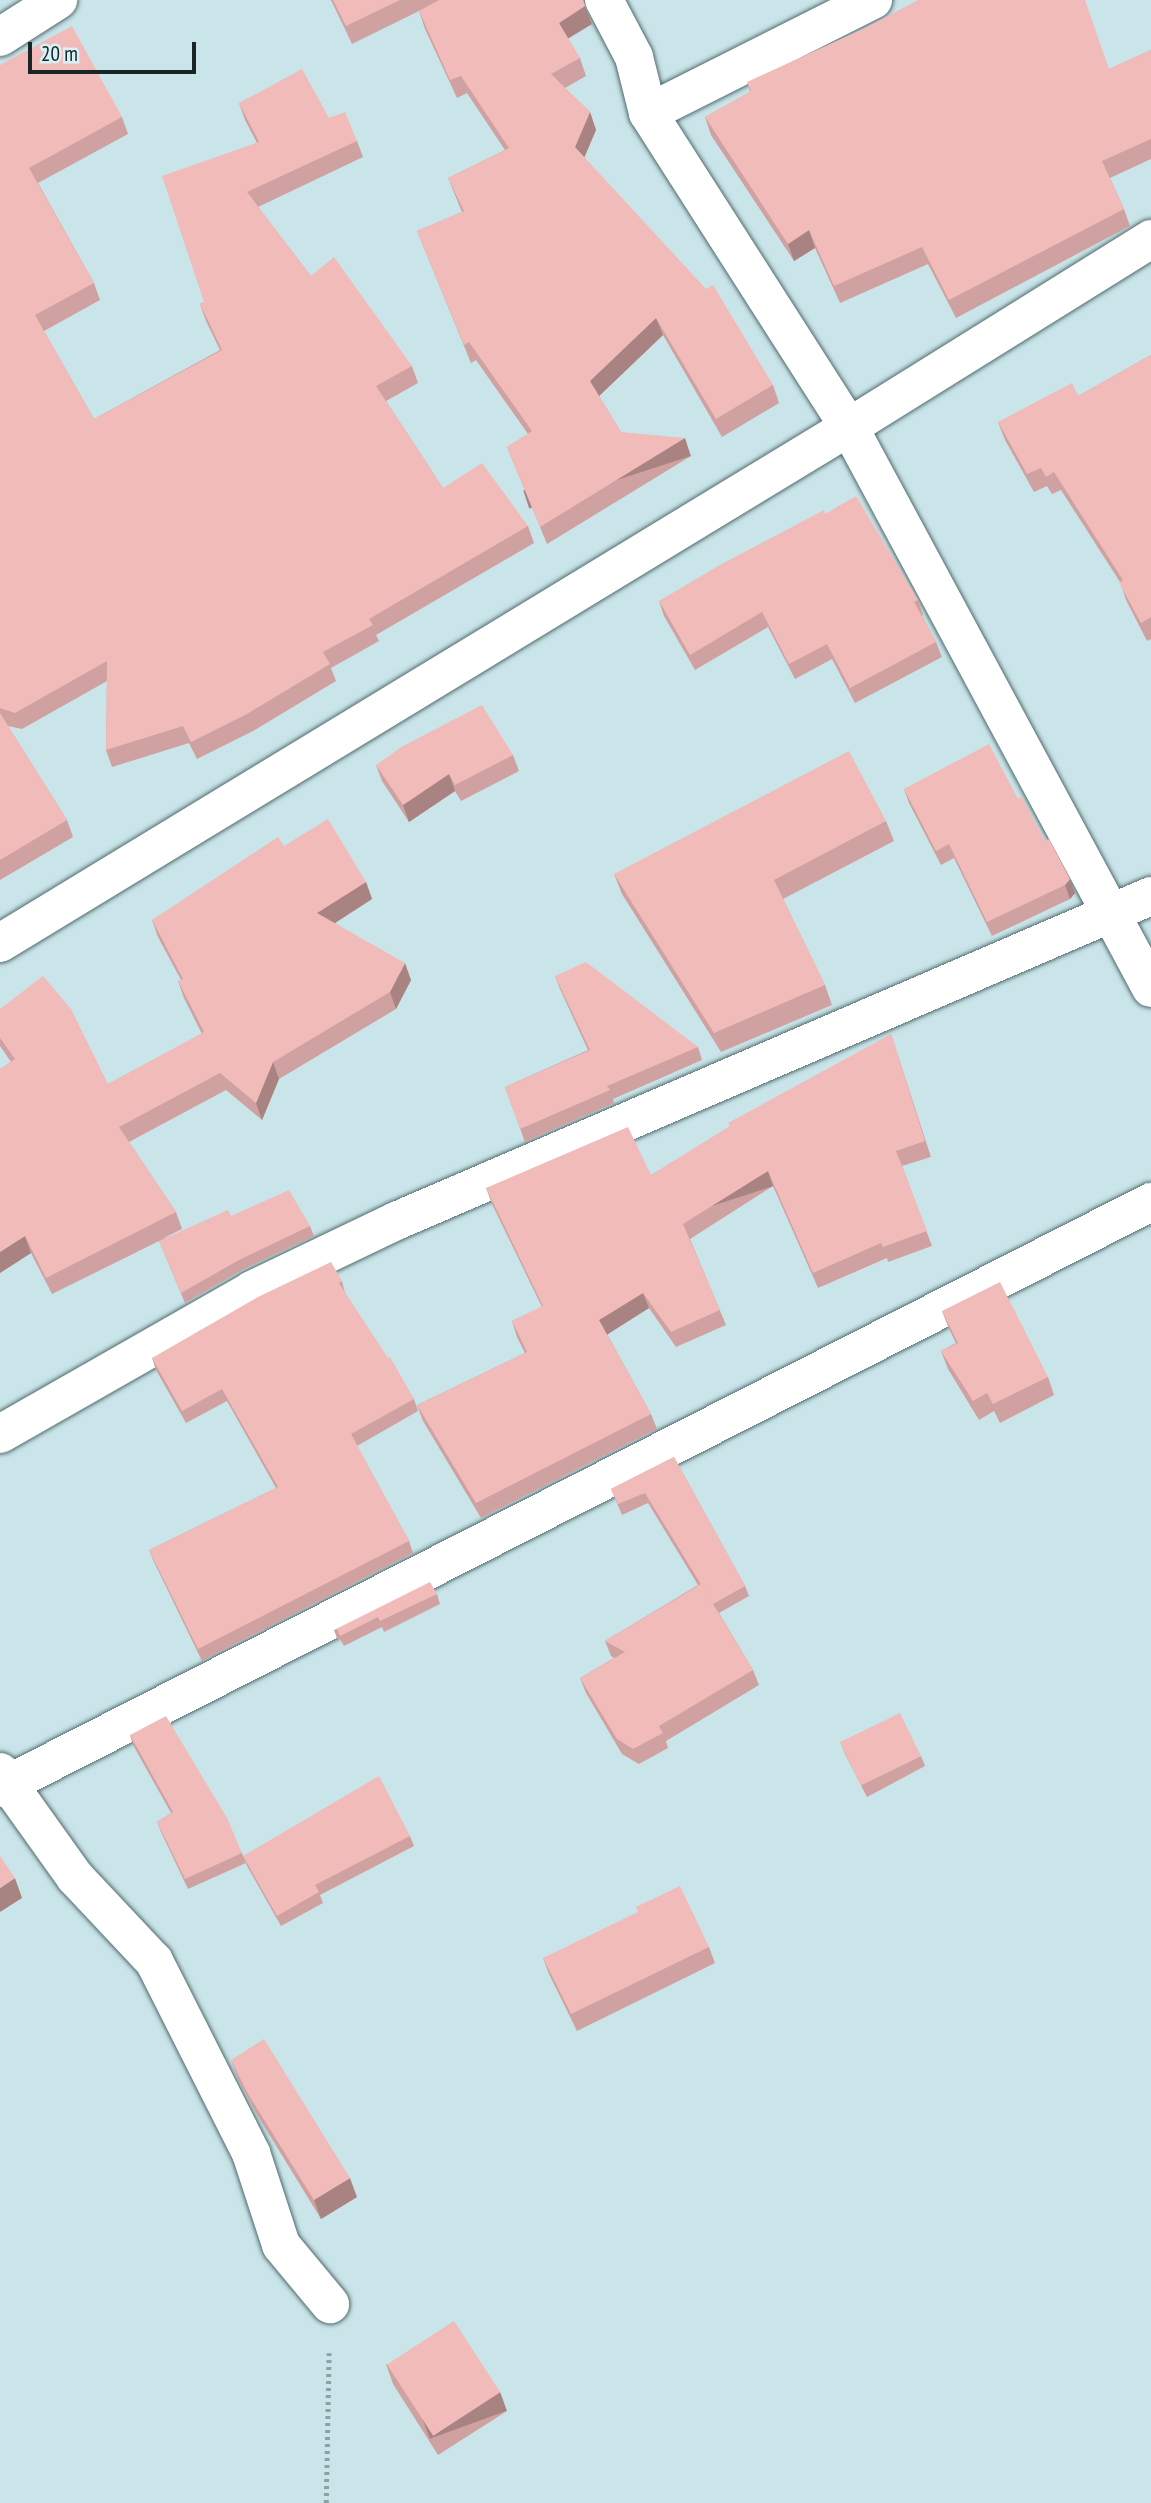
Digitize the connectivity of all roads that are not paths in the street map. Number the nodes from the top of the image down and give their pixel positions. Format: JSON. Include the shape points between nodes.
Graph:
{"nodes":[{"id":1,"x":58,"y":0,"type":"edge"},
{"id":2,"x":604,"y":0,"type":"edge"},
{"id":3,"x":873,"y":0,"type":"edge"},
{"id":4,"x":0,"y":37,"type":"edge"},
{"id":5,"x":648,"y":113,"type":"junction"},
{"id":6,"x":1151,"y":239,"type":"edge"},
{"id":7,"x":849,"y":427,"type":"junction"},
{"id":8,"x":1151,"y":896,"type":"edge"},
{"id":9,"x":1110,"y":915,"type":"junction"},
{"id":10,"x":0,"y":943,"type":"edge"},
{"id":11,"x":1151,"y":988,"type":"edge"},
{"id":12,"x":1151,"y":1202,"type":"edge"},
{"id":13,"x":0,"y":1434,"type":"edge"},
{"id":14,"x":2,"y":1781,"type":"edge"},
{"id":15,"x":330,"y":2304,"type":"road end"}],
"edges":[{"from":1,"to":4,"type":"street"},
{"from":2,"to":5,"type":"street","via":[[634,57]]},
{"from":3,"to":5,"type":"street"},
{"from":5,"to":7,"type":"street"},
{"from":6,"to":7,"type":"street"},
{"from":7,"to":9,"type":"street"},
{"from":7,"to":10,"type":"street"},
{"from":8,"to":9,"type":"street"},
{"from":9,"to":11,"type":"street"},
{"from":9,"to":13,"type":"street","via":[[396,1221],[252,1290]]},
{"from":12,"to":14,"type":"street"},
{"from":14,"to":15,"type":"street","via":[[75,1877],[154,1961],[251,2152],[281,2245]]}]}
